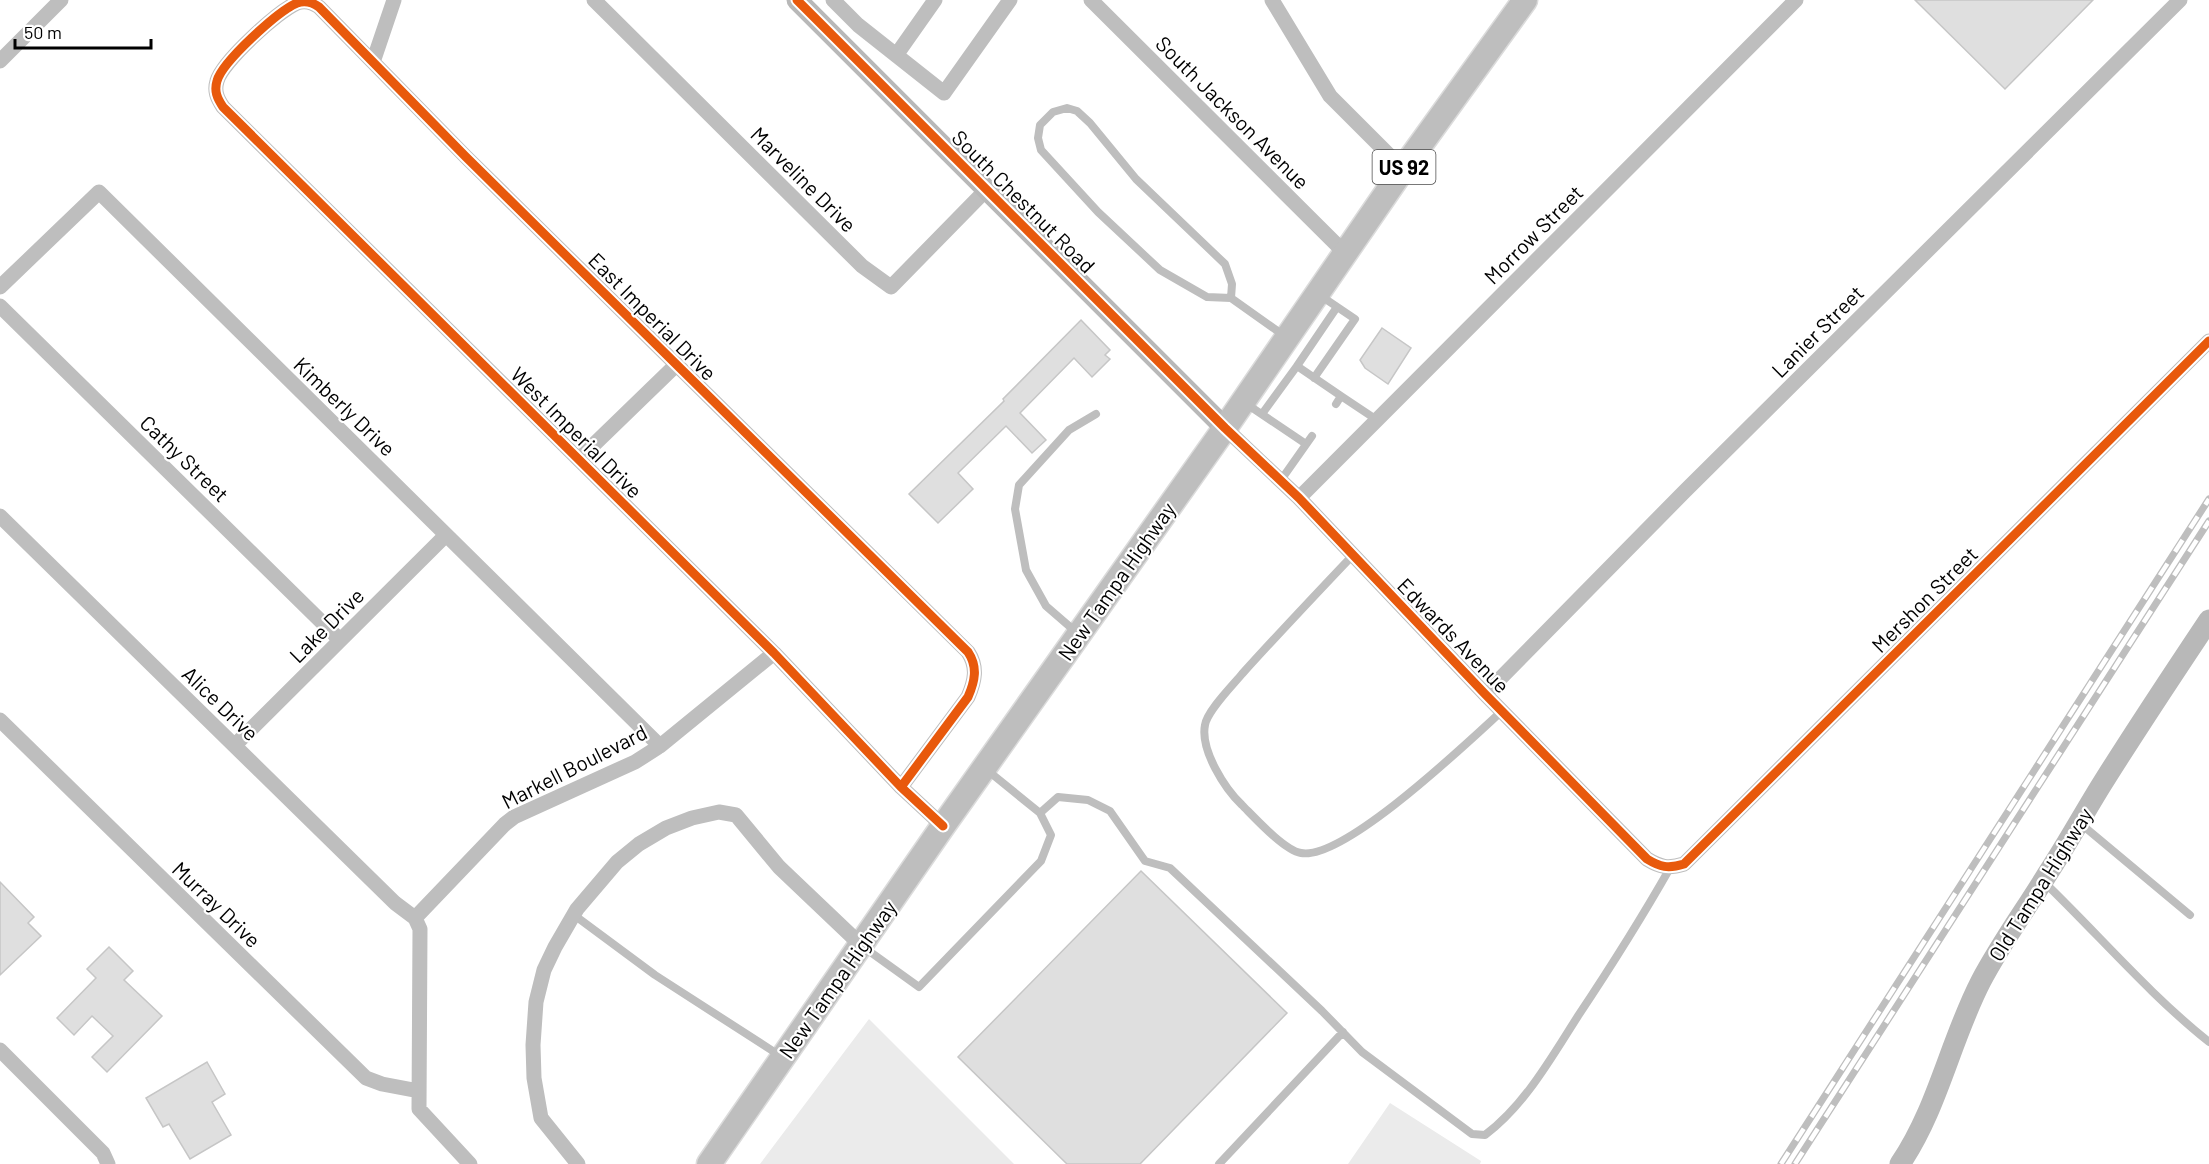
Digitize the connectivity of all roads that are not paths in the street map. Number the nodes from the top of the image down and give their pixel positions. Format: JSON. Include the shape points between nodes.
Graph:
{"nodes":[{"id":1,"x":61,"y":0,"type":"edge"},
{"id":2,"x":394,"y":0,"type":"edge"},
{"id":3,"x":594,"y":0,"type":"edge"},
{"id":4,"x":797,"y":0,"type":"edge"},
{"id":5,"x":833,"y":0,"type":"edge"},
{"id":6,"x":934,"y":0,"type":"edge"},
{"id":7,"x":1010,"y":0,"type":"edge"},
{"id":8,"x":1091,"y":0,"type":"edge"},
{"id":9,"x":1272,"y":0,"type":"edge"},
{"id":10,"x":1525,"y":0,"type":"edge"},
{"id":11,"x":1796,"y":0,"type":"edge"},
{"id":12,"x":2180,"y":0,"type":"edge"},
{"id":13,"x":897,"y":54,"type":"junction"},
{"id":14,"x":0,"y":61,"type":"edge"},
{"id":15,"x":373,"y":62,"type":"junction"},
{"id":16,"x":223,"y":107,"type":"joint"},
{"id":17,"x":1403,"y":169,"type":"junction"},
{"id":18,"x":987,"y":189,"type":"junction"},
{"id":19,"x":1345,"y":254,"type":"junction"},
{"id":20,"x":0,"y":287,"type":"edge"},
{"id":21,"x":1317,"y":293,"type":"junction"},
{"id":22,"x":1231,"y":298,"type":"junction"},
{"id":23,"x":0,"y":306,"type":"edge"},
{"id":24,"x":1337,"y":307,"type":"junction"},
{"id":25,"x":1287,"y":338,"type":"junction"},
{"id":26,"x":2209,"y":341,"type":"edge"},
{"id":27,"x":676,"y":365,"type":"junction"},
{"id":28,"x":1297,"y":366,"type":"junction"},
{"id":29,"x":1314,"y":378,"type":"junction"},
{"id":30,"x":1341,"y":396,"type":"junction"},
{"id":31,"x":1336,"y":404,"type":"dead end"},
{"id":32,"x":1253,"y":408,"type":"junction"},
{"id":33,"x":1096,"y":414,"type":"dead end"},
{"id":34,"x":1377,"y":420,"type":"junction"},
{"id":35,"x":1225,"y":428,"type":"junction"},
{"id":36,"x":1312,"y":436,"type":"dead end"},
{"id":37,"x":1306,"y":444,"type":"junction"},
{"id":38,"x":579,"y":459,"type":"junction"},
{"id":39,"x":1281,"y":480,"type":"junction"},
{"id":40,"x":1299,"y":498,"type":"junction"},
{"id":41,"x":0,"y":516,"type":"edge"},
{"id":42,"x":446,"y":535,"type":"junction"},
{"id":43,"x":1353,"y":555,"type":"junction"},
{"id":44,"x":2209,"y":620,"type":"edge"},
{"id":45,"x":1079,"y":634,"type":"junction"},
{"id":46,"x":340,"y":640,"type":"junction"},
{"id":47,"x":774,"y":653,"type":"junction"},
{"id":48,"x":1485,"y":694,"type":"junction"},
{"id":49,"x":1502,"y":711,"type":"junction"},
{"id":50,"x":0,"y":720,"type":"edge"},
{"id":51,"x":235,"y":746,"type":"junction"},
{"id":52,"x":660,"y":746,"type":"junction"},
{"id":53,"x":984,"y":768,"type":"junction"},
{"id":54,"x":901,"y":787,"type":"junction"},
{"id":55,"x":1040,"y":813,"type":"junction"},
{"id":56,"x":2079,"y":822,"type":"junction"},
{"id":57,"x":943,"y":826,"type":"junction"},
{"id":58,"x":1664,"y":867,"type":"junction"},
{"id":59,"x":2043,"y":881,"type":"junction"},
{"id":60,"x":574,"y":915,"type":"junction"},
{"id":61,"x":2190,"y":915,"type":"dead end"},
{"id":62,"x":415,"y":918,"type":"junction"},
{"id":63,"x":861,"y":945,"type":"junction"},
{"id":64,"x":1343,"y":1032,"type":"junction"},
{"id":65,"x":2209,"y":1042,"type":"edge"},
{"id":66,"x":0,"y":1050,"type":"edge"},
{"id":67,"x":783,"y":1057,"type":"junction"},
{"id":68,"x":419,"y":1091,"type":"junction"},
{"id":69,"x":108,"y":1164,"type":"edge"},
{"id":70,"x":470,"y":1164,"type":"edge"},
{"id":71,"x":578,"y":1164,"type":"edge"},
{"id":72,"x":709,"y":1164,"type":"edge"},
{"id":73,"x":1219,"y":1164,"type":"edge"},
{"id":74,"x":1900,"y":1164,"type":"edge"}],
"edges":[{"from":1,"to":14,"type":"street"},
{"from":2,"to":15,"type":"street"},
{"from":3,"to":18,"type":"street","name":"Marveline Drive","via":[[862,266],[891,287]]},
{"from":4,"to":18,"type":"main road","name":"South Chestnut Road"},
{"from":5,"to":13,"type":"street"},
{"from":6,"to":13,"type":"street"},
{"from":7,"to":13,"type":"street","via":[[944,93]]},
{"from":8,"to":19,"type":"street","name":"South Jackson Avenue"},
{"from":9,"to":17,"type":"street","via":[[1330,96]]},
{"from":10,"to":17,"type":"main road","name":"New Tampa Highway","number":"US 92"},
{"from":11,"to":34,"type":"street","name":"Morrow Street"},
{"from":12,"to":48,"type":"street","name":"Lanier Street"},
{"from":15,"to":16,"type":"street","name":"East Imperial Drive","via":[[319,7],[312,2],[297,3],[266,24],[224,68],[215,88]]},
{"from":15,"to":27,"type":"street","name":"East Imperial Drive"},
{"from":16,"to":38,"type":"street","name":"West Imperial Drive"},
{"from":17,"to":19,"type":"main road","name":"New Tampa Highway","number":"US 92"},
{"from":18,"to":35,"type":"main road","name":"South Chestnut Road"},
{"from":19,"to":21,"type":"main road","name":"New Tampa Highway","number":"US 92"},
{"from":20,"to":42,"type":"street","name":"Kimberly Drive","via":[[99,192]]},
{"from":21,"to":24,"type":"lane"},
{"from":21,"to":25,"type":"main road","name":"New Tampa Highway","number":"US 92"},
{"from":22,"to":22,"type":"lane","via":[[1207,297],[1160,270],[1098,212],[1041,150],[1040,125],[1053,112],[1067,108],[1077,111],[1136,179],[1225,264],[1232,284]]},
{"from":22,"to":25,"type":"lane"},
{"from":23,"to":46,"type":"street","name":"Cathy Street"},
{"from":24,"to":28,"type":"lane"},
{"from":24,"to":29,"type":"lane","via":[[1354,319]]},
{"from":25,"to":32,"type":"main road","name":"New Tampa Highway","number":"US 92"},
{"from":26,"to":58,"type":"street","name":"Mershon Street","via":[[1684,864]]},
{"from":27,"to":38,"type":"street"},
{"from":27,"to":54,"type":"street","name":"East Imperial Drive","via":[[973,660],[974,684],[968,697]]},
{"from":28,"to":29,"type":"lane"},
{"from":28,"to":32,"type":"lane"},
{"from":29,"to":30,"type":"lane"},
{"from":30,"to":31,"type":"lane"},
{"from":30,"to":34,"type":"lane"},
{"from":32,"to":35,"type":"main road","name":"New Tampa Highway","number":"US 92"},
{"from":32,"to":37,"type":"lane"},
{"from":33,"to":45,"type":"lane","via":[[1069,430],[1019,485],[1015,509],[1026,570],[1046,606]]},
{"from":34,"to":40,"type":"street","name":"Morrow Street"},
{"from":35,"to":39,"type":"street","name":"Edwards Avenue"},
{"from":35,"to":45,"type":"main road","name":"New Tampa Highway","number":"US 92"},
{"from":36,"to":37,"type":"lane"},
{"from":37,"to":39,"type":"lane"},
{"from":38,"to":47,"type":"street","name":"West Imperial Drive"},
{"from":39,"to":40,"type":"street","name":"Edwards Avenue"},
{"from":40,"to":43,"type":"street","name":"Edwards Avenue"},
{"from":41,"to":51,"type":"street","name":"Alice Drive"},
{"from":42,"to":46,"type":"street","name":"Lake Drive"},
{"from":42,"to":52,"type":"street","name":"Kimberly Drive"},
{"from":43,"to":48,"type":"street","name":"Edwards Avenue"},
{"from":43,"to":49,"type":"lane","via":[[1219,700],[1205,724],[1206,747],[1231,794],[1286,845],[1301,854],[1317,852],[1347,839],[1394,806]]},
{"from":44,"to":56,"type":"main road","name":"Old Tampa Highway"},
{"from":45,"to":53,"type":"main road","name":"New Tampa Highway","number":"US 92"},
{"from":46,"to":51,"type":"street","name":"Lake Drive"},
{"from":47,"to":52,"type":"street","name":"Markell Boulevard"},
{"from":47,"to":54,"type":"street","name":"West Imperial Drive"},
{"from":48,"to":49,"type":"street","name":"Edwards Avenue"},
{"from":49,"to":58,"type":"street","name":"Edwards Avenue","via":[[1647,859]]},
{"from":50,"to":68,"type":"street","name":"Murray Drive","via":[[366,1078]]},
{"from":51,"to":62,"type":"street","name":"Alice Drive"},
{"from":52,"to":62,"type":"street","name":"Markell Boulevard","via":[[635,762],[514,817]]},
{"from":53,"to":55,"type":"lane"},
{"from":53,"to":57,"type":"main road","name":"New Tampa Highway","number":"US 92"},
{"from":54,"to":57,"type":"street","name":"West Imperial Drive"},
{"from":55,"to":63,"type":"lane","via":[[1052,835],[1041,861],[919,987]]},
{"from":55,"to":64,"type":"lane","via":[[1058,797],[1088,800],[1110,811],[1145,861],[1170,868]]},
{"from":56,"to":59,"type":"main road","name":"Old Tampa Highway"},
{"from":56,"to":61,"type":"lane"},
{"from":57,"to":63,"type":"main road","name":"New Tampa Highway","number":"US 92"},
{"from":58,"to":64,"type":"lane","via":[[1652,901],[1539,1077],[1501,1123],[1485,1135],[1472,1134],[1362,1052]]},
{"from":59,"to":65,"type":"lane","via":[[2150,990]]},
{"from":59,"to":74,"type":"main road","name":"Old Tampa Highway","via":[[1981,981],[1923,1124]]},
{"from":60,"to":63,"type":"street","via":[[600,879],[639,844],[666,828],[719,812],[736,816],[779,867]]},
{"from":60,"to":67,"type":"lane","via":[[655,975]]},
{"from":60,"to":71,"type":"street","via":[[544,970],[532,1045],[541,1118]]},
{"from":62,"to":68,"type":"street","via":[[420,929]]},
{"from":63,"to":67,"type":"main road","name":"New Tampa Highway","number":"US 92"},
{"from":64,"to":73,"type":"lane"},
{"from":66,"to":69,"type":"street","via":[[103,1153]]},
{"from":67,"to":72,"type":"main road","name":"New Tampa Highway","number":"US 92"},
{"from":68,"to":70,"type":"street","via":[[419,1109]]}]}
